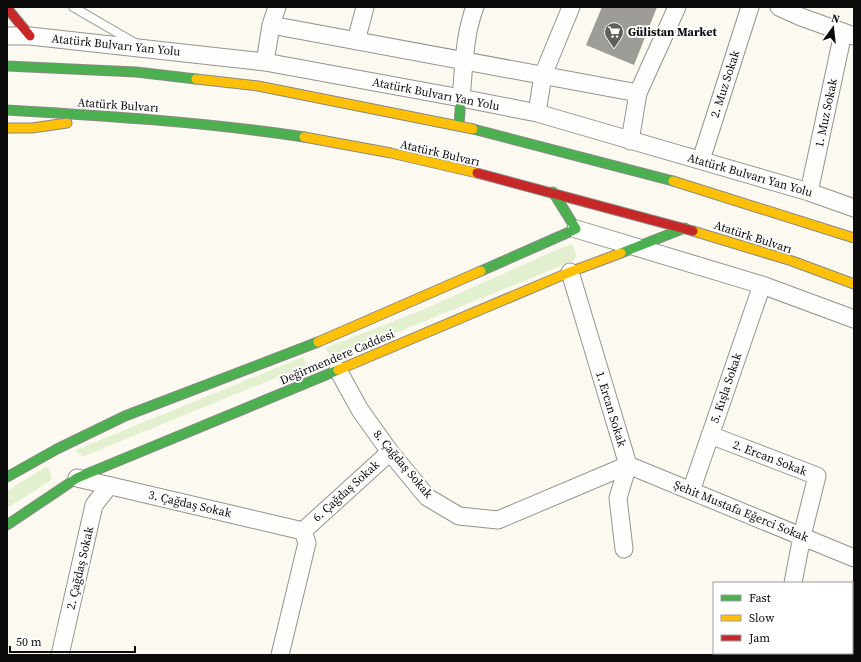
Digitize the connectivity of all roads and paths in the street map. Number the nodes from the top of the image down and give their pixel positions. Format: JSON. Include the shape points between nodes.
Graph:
{"nodes":[{"id":1,"x":73,"y":7,"type":"edge"},
{"id":2,"x":277,"y":7,"type":"edge"},
{"id":3,"x":365,"y":7,"type":"edge"},
{"id":4,"x":475,"y":7,"type":"edge"},
{"id":5,"x":571,"y":7,"type":"edge"},
{"id":6,"x":677,"y":7,"type":"edge"},
{"id":7,"x":750,"y":7,"type":"edge"},
{"id":8,"x":779,"y":7,"type":"edge"},
{"id":9,"x":7,"y":8,"type":"edge"},
{"id":10,"x":271,"y":25,"type":"junction"},
{"id":11,"x":848,"y":35,"type":"edge"},
{"id":12,"x":7,"y":36,"type":"edge"},
{"id":13,"x":30,"y":36,"type":"junction"},
{"id":14,"x":356,"y":41,"type":"junction"},
{"id":15,"x":142,"y":48,"type":"junction"},
{"id":16,"x":464,"y":61,"type":"junction"},
{"id":17,"x":265,"y":62,"type":"junction"},
{"id":18,"x":7,"y":66,"type":"edge"},
{"id":19,"x":543,"y":75,"type":"junction"},
{"id":20,"x":638,"y":93,"type":"junction"},
{"id":21,"x":461,"y":98,"type":"junction"},
{"id":22,"x":7,"y":110,"type":"edge"},
{"id":23,"x":537,"y":113,"type":"junction"},
{"id":24,"x":92,"y":115,"type":"junction"},
{"id":25,"x":459,"y":125,"type":"junction"},
{"id":26,"x":7,"y":128,"type":"edge"},
{"id":27,"x":630,"y":140,"type":"junction"},
{"id":28,"x":701,"y":160,"type":"junction"},
{"id":29,"x":553,"y":192,"type":"junction"},
{"id":30,"x":809,"y":192,"type":"junction"},
{"id":31,"x":854,"y":208,"type":"edge"},
{"id":32,"x":685,"y":228,"type":"junction"},
{"id":33,"x":576,"y":229,"type":"junction"},
{"id":34,"x":854,"y":238,"type":"edge"},
{"id":35,"x":636,"y":246,"type":"junction"},
{"id":36,"x":570,"y":272,"type":"junction"},
{"id":37,"x":854,"y":284,"type":"edge"},
{"id":38,"x":762,"y":285,"type":"junction"},
{"id":39,"x":854,"y":319,"type":"edge"},
{"id":40,"x":329,"y":371,"type":"junction"},
{"id":41,"x":710,"y":435,"type":"junction"},
{"id":42,"x":390,"y":452,"type":"junction"},
{"id":43,"x":628,"y":465,"type":"junction"},
{"id":44,"x":75,"y":475,"type":"junction"},
{"id":45,"x":7,"y":478,"type":"edge"},
{"id":46,"x":109,"y":486,"type":"junction"},
{"id":47,"x":691,"y":491,"type":"junction"},
{"id":48,"x":7,"y":525,"type":"edge"},
{"id":49,"x":303,"y":531,"type":"junction"},
{"id":50,"x":802,"y":536,"type":"junction"},
{"id":51,"x":624,"y":549,"type":"dead end"},
{"id":52,"x":854,"y":558,"type":"edge"},
{"id":53,"x":793,"y":582,"type":"edge"},
{"id":54,"x":60,"y":655,"type":"edge"},
{"id":55,"x":280,"y":655,"type":"edge"}],
"edges":[{"from":1,"to":15,"type":"lane"},
{"from":2,"to":10,"type":"street"},
{"from":3,"to":14,"type":"street"},
{"from":4,"to":16,"type":"street","via":[[470,18]]},
{"from":5,"to":19,"type":"street"},
{"from":6,"to":20,"type":"street"},
{"from":7,"to":28,"type":"street","name":"2. Muz Sokak"},
{"from":8,"to":11,"type":"street"},
{"from":9,"to":13,"type":"main road"},
{"from":10,"to":14,"type":"street"},
{"from":10,"to":17,"type":"street"},
{"from":11,"to":30,"type":"street","name":"1. Muz Sokak"},
{"from":12,"to":13,"type":"street","name":"Atatürk Bulvarı Yan Yolu"},
{"from":13,"to":15,"type":"street","name":"Atatürk Bulvarı Yan Yolu"},
{"from":14,"to":16,"type":"street"},
{"from":15,"to":17,"type":"street","name":"Atatürk Bulvarı Yan Yolu"},
{"from":16,"to":19,"type":"street"},
{"from":16,"to":21,"type":"street"},
{"from":17,"to":21,"type":"street","name":"Atatürk Bulvarı Yan Yolu"},
{"from":18,"to":25,"type":"main road","via":[[136,72],[258,86]]},
{"from":19,"to":20,"type":"street"},
{"from":19,"to":23,"type":"street"},
{"from":20,"to":27,"type":"street"},
{"from":21,"to":23,"type":"street","name":"Atatürk Bulvarı Yan Yolu"},
{"from":21,"to":25,"type":"main road"},
{"from":22,"to":24,"type":"main road","name":"Atatürk Bulvarı"},
{"from":23,"to":27,"type":"street","name":"Atatürk Bulvarı Yan Yolu"},
{"from":24,"to":26,"type":"main road","via":[[62,124]]},
{"from":24,"to":29,"type":"main road","name":"Atatürk Bulvarı","via":[[249,129],[362,147]]},
{"from":25,"to":34,"type":"main road","via":[[685,184]]},
{"from":27,"to":28,"type":"street","name":"Atatürk Bulvarı Yan Yolu"},
{"from":28,"to":30,"type":"street","name":"Atatürk Bulvarı Yan Yolu"},
{"from":29,"to":32,"type":"main road","name":"Atatürk Bulvarı"},
{"from":29,"to":33,"type":"main road"},
{"from":30,"to":31,"type":"street","name":"Atatürk Bulvarı Yan Yolu"},
{"from":32,"to":35,"type":"main road","name":"Değirmendere Caddesi"},
{"from":32,"to":37,"type":"main road","name":"Atatürk Bulvarı"},
{"from":33,"to":35,"type":"street"},
{"from":33,"to":45,"type":"main road","name":"Değirmendere Caddesi","via":[[313,348],[125,416]]},
{"from":35,"to":36,"type":"main road","name":"Değirmendere Caddesi"},
{"from":35,"to":38,"type":"street"},
{"from":36,"to":40,"type":"main road","name":"Değirmendere Caddesi"},
{"from":36,"to":43,"type":"street","name":"1. Ercan Sokak"},
{"from":38,"to":39,"type":"street"},
{"from":38,"to":41,"type":"street","name":"5. Kışla Sokak"},
{"from":40,"to":42,"type":"street","name":"8. Çağdaş Sokak"},
{"from":40,"to":44,"type":"main road","name":"Değirmendere Caddesi"},
{"from":41,"to":47,"type":"street","name":"5. Kışla Sokak"},
{"from":41,"to":50,"type":"street","name":"2. Ercan Sokak","via":[[817,476]]},
{"from":42,"to":43,"type":"street","name":"8. Çağdaş Sokak","via":[[427,497],[459,516],[498,520]]},
{"from":42,"to":49,"type":"street","name":"6. Çağdaş Sokak"},
{"from":43,"to":47,"type":"street","name":"Şehit Mustafa Eğerci Sokak"},
{"from":43,"to":51,"type":"street","via":[[618,498]]},
{"from":44,"to":46,"type":"street","name":"3. Çağdaş Sokak"},
{"from":44,"to":48,"type":"main road","name":"Değirmendere Caddesi"},
{"from":46,"to":49,"type":"street","name":"3. Çağdaş Sokak"},
{"from":46,"to":54,"type":"street","name":"2. Çağdaş Sokak","via":[[94,505]]},
{"from":47,"to":50,"type":"street","name":"Şehit Mustafa Eğerci Sokak"},
{"from":49,"to":55,"type":"street","via":[[307,543]]},
{"from":50,"to":52,"type":"street","name":"Şehit Mustafa Eğerci Sokak"},
{"from":50,"to":53,"type":"street","name":"2. Ercan Sokak"}]}
